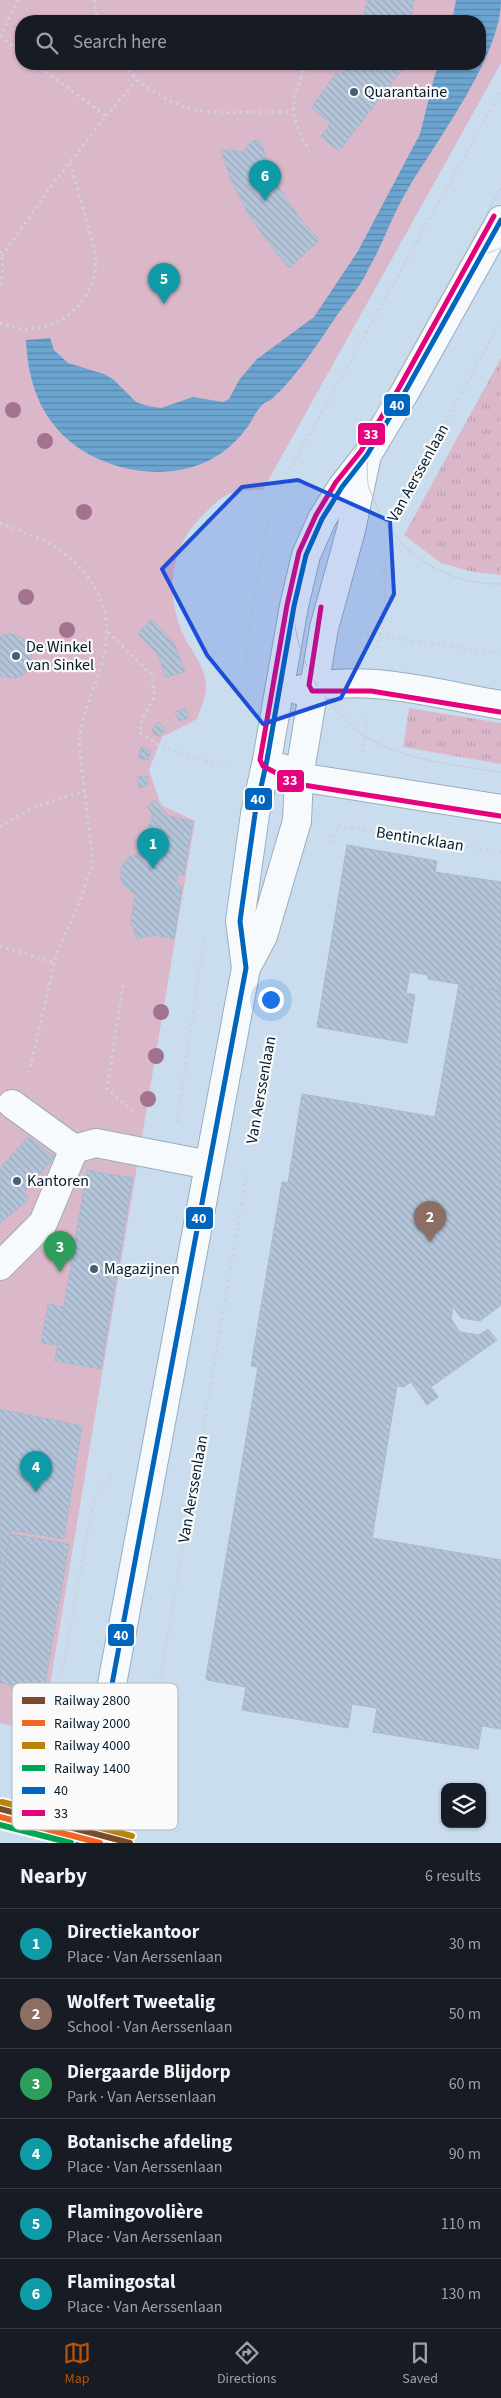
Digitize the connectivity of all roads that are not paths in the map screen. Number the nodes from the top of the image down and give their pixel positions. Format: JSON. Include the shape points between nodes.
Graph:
{"nodes":[{"id":1,"x":501,"y":220,"type":"edge"},
{"id":2,"x":367,"y":455,"type":"junction"},
{"id":3,"x":316,"y":685,"type":"junction"},
{"id":4,"x":278,"y":695,"type":"junction"},
{"id":5,"x":501,"y":705,"type":"edge"},
{"id":6,"x":267,"y":760,"type":"junction"},
{"id":7,"x":299,"y":777,"type":"junction"},
{"id":8,"x":501,"y":809,"type":"edge"},
{"id":9,"x":246,"y":968,"type":"junction"},
{"id":10,"x":12,"y":1104,"type":"road end"},
{"id":11,"x":74,"y":1149,"type":"junction"},
{"id":12,"x":209,"y":1166,"type":"junction"},
{"id":13,"x":0,"y":1266,"type":"edge"},
{"id":14,"x":112,"y":1683,"type":"edge"}],
"edges":[{"from":1,"to":2,"type":"street"},
{"from":2,"to":3,"type":"street","via":[[351,530],[324,628]]},
{"from":2,"to":4,"type":"street","via":[[322,519],[306,554]]},
{"from":3,"to":4,"type":"street"},
{"from":3,"to":5,"type":"street","via":[[372,683]]},
{"from":3,"to":7,"type":"street"},
{"from":4,"to":6,"type":"street"},
{"from":6,"to":7,"type":"street"},
{"from":6,"to":9,"type":"street","via":[[255,814],[240,920]]},
{"from":7,"to":8,"type":"street"},
{"from":7,"to":9,"type":"street","via":[[297,821],[263,936]]},
{"from":9,"to":12,"type":"street"},
{"from":10,"to":11,"type":"street"},
{"from":11,"to":12,"type":"street","via":[[96,1144]]},
{"from":11,"to":13,"type":"street","via":[[43,1223]]},
{"from":12,"to":14,"type":"street"}]}
